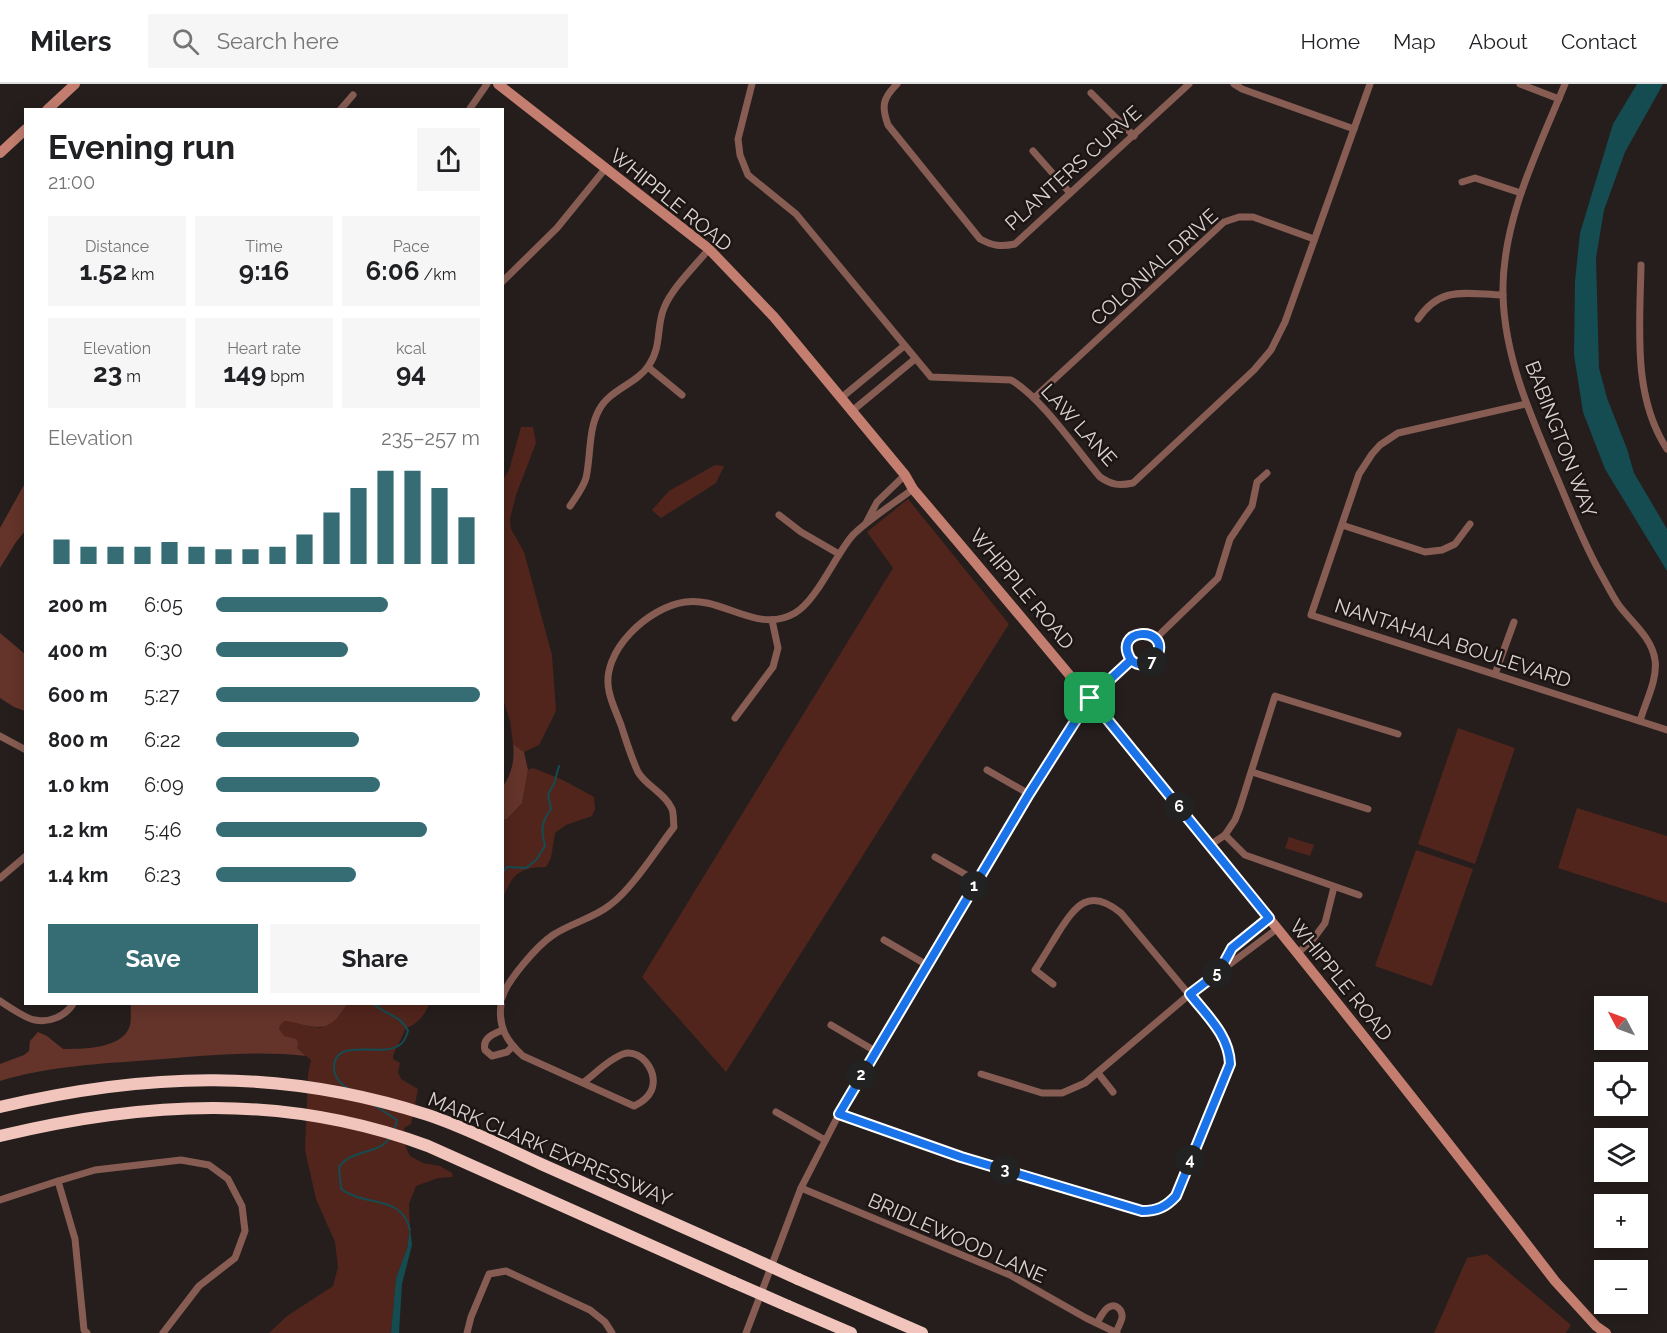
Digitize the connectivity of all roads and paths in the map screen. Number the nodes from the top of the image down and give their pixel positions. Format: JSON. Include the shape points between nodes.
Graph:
{"nodes":[{"id":1,"x":75,"y":84,"type":"edge"},
{"id":2,"x":486,"y":84,"type":"edge"},
{"id":3,"x":498,"y":84,"type":"edge"},
{"id":4,"x":752,"y":84,"type":"edge"},
{"id":5,"x":897,"y":84,"type":"edge"},
{"id":6,"x":1189,"y":84,"type":"edge"},
{"id":7,"x":1234,"y":84,"type":"edge"},
{"id":8,"x":1370,"y":84,"type":"edge"},
{"id":9,"x":1521,"y":84,"type":"edge"},
{"id":10,"x":1565,"y":84,"type":"edge"},
{"id":11,"x":1091,"y":93,"type":"dead end"},
{"id":12,"x":353,"y":95,"type":"dead end"},
{"id":13,"x":1559,"y":99,"type":"junction"},
{"id":14,"x":49,"y":108,"type":"edge"},
{"id":15,"x":342,"y":108,"type":"edge"},
{"id":16,"x":470,"y":108,"type":"edge"},
{"id":17,"x":1354,"y":129,"type":"junction"},
{"id":18,"x":24,"y":131,"type":"edge"},
{"id":19,"x":1134,"y":136,"type":"junction"},
{"id":20,"x":1033,"y":151,"type":"dead end"},
{"id":21,"x":0,"y":153,"type":"edge"},
{"id":22,"x":604,"y":169,"type":"junction"},
{"id":23,"x":1462,"y":182,"type":"dead end"},
{"id":24,"x":1070,"y":193,"type":"junction"},
{"id":25,"x":1521,"y":193,"type":"junction"},
{"id":26,"x":1314,"y":239,"type":"junction"},
{"id":27,"x":709,"y":249,"type":"junction"},
{"id":28,"x":1641,"y":265,"type":"dead end"},
{"id":29,"x":504,"y":280,"type":"edge"},
{"id":30,"x":1503,"y":295,"type":"junction"},
{"id":31,"x":1418,"y":319,"type":"dead end"},
{"id":32,"x":904,"y":346,"type":"junction"},
{"id":33,"x":915,"y":358,"type":"junction"},
{"id":34,"x":648,"y":367,"type":"junction"},
{"id":35,"x":682,"y":395,"type":"dead end"},
{"id":36,"x":841,"y":398,"type":"junction"},
{"id":37,"x":1034,"y":399,"type":"junction"},
{"id":38,"x":1526,"y":405,"type":"junction"},
{"id":39,"x":852,"y":411,"type":"junction"},
{"id":40,"x":1667,"y":449,"type":"edge"},
{"id":41,"x":1267,"y":472,"type":"dead end"},
{"id":42,"x":905,"y":475,"type":"junction"},
{"id":43,"x":913,"y":489,"type":"junction"},
{"id":44,"x":570,"y":506,"type":"dead end"},
{"id":45,"x":779,"y":515,"type":"dead end"},
{"id":46,"x":1470,"y":524,"type":"dead end"},
{"id":47,"x":865,"y":525,"type":"junction"},
{"id":48,"x":1342,"y":525,"type":"junction"},
{"id":49,"x":839,"y":554,"type":"junction"},
{"id":50,"x":772,"y":620,"type":"junction"},
{"id":51,"x":1514,"y":622,"type":"dead end"},
{"id":52,"x":1155,"y":639,"type":"junction"},
{"id":53,"x":1131,"y":660,"type":"junction"},
{"id":54,"x":1496,"y":674,"type":"junction"},
{"id":55,"x":1090,"y":698,"type":"junction"},
{"id":56,"x":735,"y":718,"type":"dead end"},
{"id":57,"x":1640,"y":721,"type":"junction"},
{"id":58,"x":1667,"y":730,"type":"edge"},
{"id":59,"x":1398,"y":734,"type":"dead end"},
{"id":60,"x":0,"y":736,"type":"edge"},
{"id":61,"x":24,"y":749,"type":"edge"},
{"id":62,"x":987,"y":770,"type":"dead end"},
{"id":63,"x":1252,"y":772,"type":"junction"},
{"id":64,"x":1029,"y":794,"type":"junction"},
{"id":65,"x":1368,"y":809,"type":"dead end"},
{"id":66,"x":1225,"y":835,"type":"junction"},
{"id":67,"x":1210,"y":845,"type":"junction"},
{"id":68,"x":935,"y":857,"type":"dead end"},
{"id":69,"x":24,"y":858,"type":"edge"},
{"id":70,"x":0,"y":878,"type":"edge"},
{"id":71,"x":977,"y":881,"type":"junction"},
{"id":72,"x":1334,"y":887,"type":"junction"},
{"id":73,"x":1359,"y":896,"type":"dead end"},
{"id":74,"x":1269,"y":918,"type":"junction"},
{"id":75,"x":1278,"y":928,"type":"junction"},
{"id":76,"x":884,"y":940,"type":"dead end"},
{"id":77,"x":1298,"y":953,"type":"junction"},
{"id":78,"x":927,"y":965,"type":"junction"},
{"id":79,"x":1219,"y":972,"type":"junction"},
{"id":80,"x":1053,"y":984,"type":"dead end"},
{"id":81,"x":504,"y":990,"type":"edge"},
{"id":82,"x":1190,"y":994,"type":"junction"},
{"id":83,"x":0,"y":1001,"type":"edge"},
{"id":84,"x":72,"y":1005,"type":"edge"},
{"id":85,"x":501,"y":1005,"type":"edge"},
{"id":86,"x":831,"y":1025,"type":"dead end"},
{"id":87,"x":503,"y":1030,"type":"junction"},
{"id":88,"x":513,"y":1046,"type":"junction"},
{"id":89,"x":875,"y":1051,"type":"junction"},
{"id":90,"x":1098,"y":1073,"type":"junction"},
{"id":91,"x":981,"y":1074,"type":"dead end"},
{"id":92,"x":584,"y":1082,"type":"junction"},
{"id":93,"x":1113,"y":1092,"type":"dead end"},
{"id":94,"x":0,"y":1107,"type":"edge"},
{"id":95,"x":776,"y":1112,"type":"dead end"},
{"id":96,"x":839,"y":1114,"type":"junction"},
{"id":97,"x":72,"y":1119,"type":"junction"},
{"id":98,"x":0,"y":1136,"type":"edge"},
{"id":99,"x":825,"y":1140,"type":"junction"},
{"id":100,"x":0,"y":1143,"type":"edge"},
{"id":101,"x":58,"y":1180,"type":"junction"},
{"id":102,"x":801,"y":1188,"type":"junction"},
{"id":103,"x":0,"y":1200,"type":"edge"},
{"id":104,"x":1097,"y":1323,"type":"junction"},
{"id":105,"x":1598,"y":1329,"type":"edge"},
{"id":106,"x":87,"y":1333,"type":"edge"},
{"id":107,"x":163,"y":1333,"type":"edge"},
{"id":108,"x":467,"y":1333,"type":"edge"},
{"id":109,"x":612,"y":1333,"type":"edge"},
{"id":110,"x":746,"y":1333,"type":"edge"},
{"id":111,"x":851,"y":1333,"type":"edge"},
{"id":112,"x":922,"y":1333,"type":"edge"},
{"id":113,"x":1117,"y":1333,"type":"edge"},
{"id":114,"x":1606,"y":1333,"type":"edge"}],
"edges":[{"from":1,"to":14,"type":"main road"},
{"from":2,"to":16,"type":"street"},
{"from":3,"to":22,"type":"main road","name":"WHIPPLE ROAD"},
{"from":4,"to":32,"type":"street","name":"LAW LANE","via":[[738,139],[748,175],[796,214]]},
{"from":5,"to":24,"type":"street","name":"PLANTERS CURVE","via":[[883,105],[888,124],[980,239],[994,246],[1015,244]]},
{"from":6,"to":19,"type":"street","name":"PLANTERS CURVE"},
{"from":7,"to":17,"type":"street"},
{"from":8,"to":17,"type":"street","name":"LAW LANE"},
{"from":9,"to":13,"type":"street"},
{"from":10,"to":13,"type":"street","name":"BABINGTON WAY"},
{"from":11,"to":19,"type":"street"},
{"from":12,"to":15,"type":"street"},
{"from":13,"to":25,"type":"street","name":"BABINGTON WAY"},
{"from":17,"to":26,"type":"street","name":"LAW LANE"},
{"from":18,"to":21,"type":"main road"},
{"from":19,"to":24,"type":"street","name":"PLANTERS CURVE"},
{"from":20,"to":24,"type":"street"},
{"from":22,"to":27,"type":"main road","name":"WHIPPLE ROAD"},
{"from":22,"to":29,"type":"street","via":[[557,228]]},
{"from":23,"to":25,"type":"street","via":[[1475,178]]},
{"from":25,"to":30,"type":"street","name":"BABINGTON WAY","via":[[1508,244]]},
{"from":26,"to":37,"type":"street","name":"COLONIAL DRIVE","via":[[1253,217],[1224,222]]},
{"from":26,"to":37,"type":"street","name":"LAW LANE","via":[[1271,350],[1133,483],[1111,484],[1100,477]]},
{"from":27,"to":34,"type":"street","via":[[665,306],[657,352]]},
{"from":27,"to":36,"type":"main road","name":"WHIPPLE ROAD","via":[[774,317]]},
{"from":28,"to":40,"type":"street","via":[[1640,372],[1651,413]]},
{"from":30,"to":31,"type":"street","via":[[1439,297],[1427,305]]},
{"from":30,"to":38,"type":"street","name":"BABINGTON WAY","via":[[1514,368]]},
{"from":32,"to":33,"type":"street","name":"LAW LANE"},
{"from":32,"to":36,"type":"street"},
{"from":33,"to":37,"type":"street","name":"LAW LANE","via":[[931,376],[1011,380]]},
{"from":33,"to":39,"type":"street"},
{"from":34,"to":35,"type":"street"},
{"from":34,"to":44,"type":"street","via":[[598,410],[586,478]]},
{"from":36,"to":39,"type":"main road","name":"WHIPPLE ROAD"},
{"from":38,"to":48,"type":"street","name":"NANTAHALA BOULEVARD","via":[[1389,438],[1364,463]]},
{"from":38,"to":57,"type":"street","name":"BABINGTON WAY","via":[[1592,558],[1652,650],[1655,673]]},
{"from":39,"to":42,"type":"main road","name":"WHIPPLE ROAD"},
{"from":41,"to":52,"type":"street","via":[[1257,482],[1252,506],[1230,538],[1218,578]]},
{"from":42,"to":43,"type":"main road","name":"WHIPPLE ROAD"},
{"from":42,"to":47,"type":"street","via":[[877,502]]},
{"from":43,"to":47,"type":"street"},
{"from":43,"to":55,"type":"main road","name":"WHIPPLE ROAD"},
{"from":45,"to":49,"type":"street"},
{"from":46,"to":48,"type":"street","via":[[1455,544],[1425,552]]},
{"from":47,"to":49,"type":"street"},
{"from":48,"to":54,"type":"street","name":"NANTAHALA BOULEVARD","via":[[1311,615]]},
{"from":49,"to":50,"type":"street","via":[[811,597],[795,612]]},
{"from":50,"to":56,"type":"street","via":[[778,648],[773,668]]},
{"from":50,"to":81,"type":"street","via":[[686,602],[668,607],[622,641],[614,655],[608,689],[640,774],[673,810],[674,827],[610,906],[552,935]]},
{"from":51,"to":54,"type":"street"},
{"from":52,"to":53,"type":"street","via":[[1158,654],[1151,663],[1140,665]]},
{"from":52,"to":53,"type":"street","via":[[1146,633],[1132,637],[1127,646]]},
{"from":53,"to":55,"type":"street"},
{"from":54,"to":57,"type":"street","name":"NANTAHALA BOULEVARD"},
{"from":55,"to":64,"type":"street"},
{"from":55,"to":67,"type":"main road","name":"WHIPPLE ROAD"},
{"from":57,"to":58,"type":"street","name":"NANTAHALA BOULEVARD"},
{"from":59,"to":63,"type":"street","via":[[1275,696]]},
{"from":60,"to":61,"type":"street"},
{"from":62,"to":64,"type":"street"},
{"from":63,"to":65,"type":"street"},
{"from":63,"to":66,"type":"street","via":[[1235,820]]},
{"from":64,"to":71,"type":"street"},
{"from":66,"to":67,"type":"street"},
{"from":66,"to":72,"type":"street","via":[[1245,855]]},
{"from":67,"to":74,"type":"main road","name":"WHIPPLE ROAD"},
{"from":68,"to":71,"type":"street"},
{"from":69,"to":70,"type":"street"},
{"from":71,"to":78,"type":"street"},
{"from":72,"to":73,"type":"street"},
{"from":72,"to":77,"type":"street","via":[[1325,923]]},
{"from":74,"to":75,"type":"main road","name":"WHIPPLE ROAD"},
{"from":74,"to":79,"type":"street","via":[[1232,948]]},
{"from":75,"to":77,"type":"main road","name":"WHIPPLE ROAD"},
{"from":75,"to":79,"type":"street"},
{"from":76,"to":78,"type":"street"},
{"from":77,"to":105,"type":"main road","name":"WHIPPLE ROAD","via":[[1555,1281]]},
{"from":78,"to":89,"type":"street"},
{"from":79,"to":82,"type":"street"},
{"from":80,"to":82,"type":"street","via":[[1035,970],[1072,912],[1083,901],[1097,900],[1120,913]]},
{"from":82,"to":90,"type":"street"},
{"from":82,"to":96,"type":"street","via":[[1222,1034],[1230,1064],[1176,1196],[1153,1211],[961,1157]]},
{"from":83,"to":84,"type":"street","via":[[33,1020],[58,1018]]},
{"from":85,"to":87,"type":"street"},
{"from":86,"to":89,"type":"street"},
{"from":87,"to":88,"type":"street"},
{"from":87,"to":88,"type":"street","via":[[486,1040],[485,1050],[492,1056]]},
{"from":88,"to":92,"type":"street","via":[[523,1056]]},
{"from":89,"to":96,"type":"street"},
{"from":90,"to":91,"type":"street","via":[[1062,1093],[1042,1094]]},
{"from":90,"to":93,"type":"street"},
{"from":92,"to":92,"type":"street","via":[[634,1106],[646,1099],[653,1088],[654,1075],[634,1053],[625,1053]]},
{"from":94,"to":112,"type":"highway","name":"MARK CLARK EXPRESSWAY","bridge":true,"via":[[78,1090],[157,1081],[288,1083],[338,1092],[431,1116]]},
{"from":95,"to":99,"type":"street"},
{"from":96,"to":99,"type":"street"},
{"from":97,"to":98,"type":"highway"},
{"from":97,"to":100,"type":"highway"},
{"from":97,"to":111,"type":"highway","bridge":true,"via":[[220,1107],[284,1111],[402,1136]]},
{"from":99,"to":102,"type":"street"},
{"from":101,"to":103,"type":"street"},
{"from":101,"to":106,"type":"street","via":[[75,1239]]},
{"from":101,"to":107,"type":"street","via":[[95,1170],[181,1160],[209,1166],[228,1179],[242,1206],[245,1231],[235,1258],[199,1286]]},
{"from":102,"to":104,"type":"street","name":"BRIDLEWOOD LANE","via":[[1010,1275]]},
{"from":102,"to":110,"type":"street"},
{"from":104,"to":113,"type":"street","name":"BRIDLEWOOD LANE"},
{"from":104,"to":113,"type":"street","name":"BRIDLEWOOD LANE","via":[[1107,1308],[1116,1306],[1122,1317]]},
{"from":105,"to":114,"type":"main road","name":"WHIPPLE ROAD"},
{"from":108,"to":109,"type":"street","via":[[489,1274],[506,1271],[590,1310]]}]}
